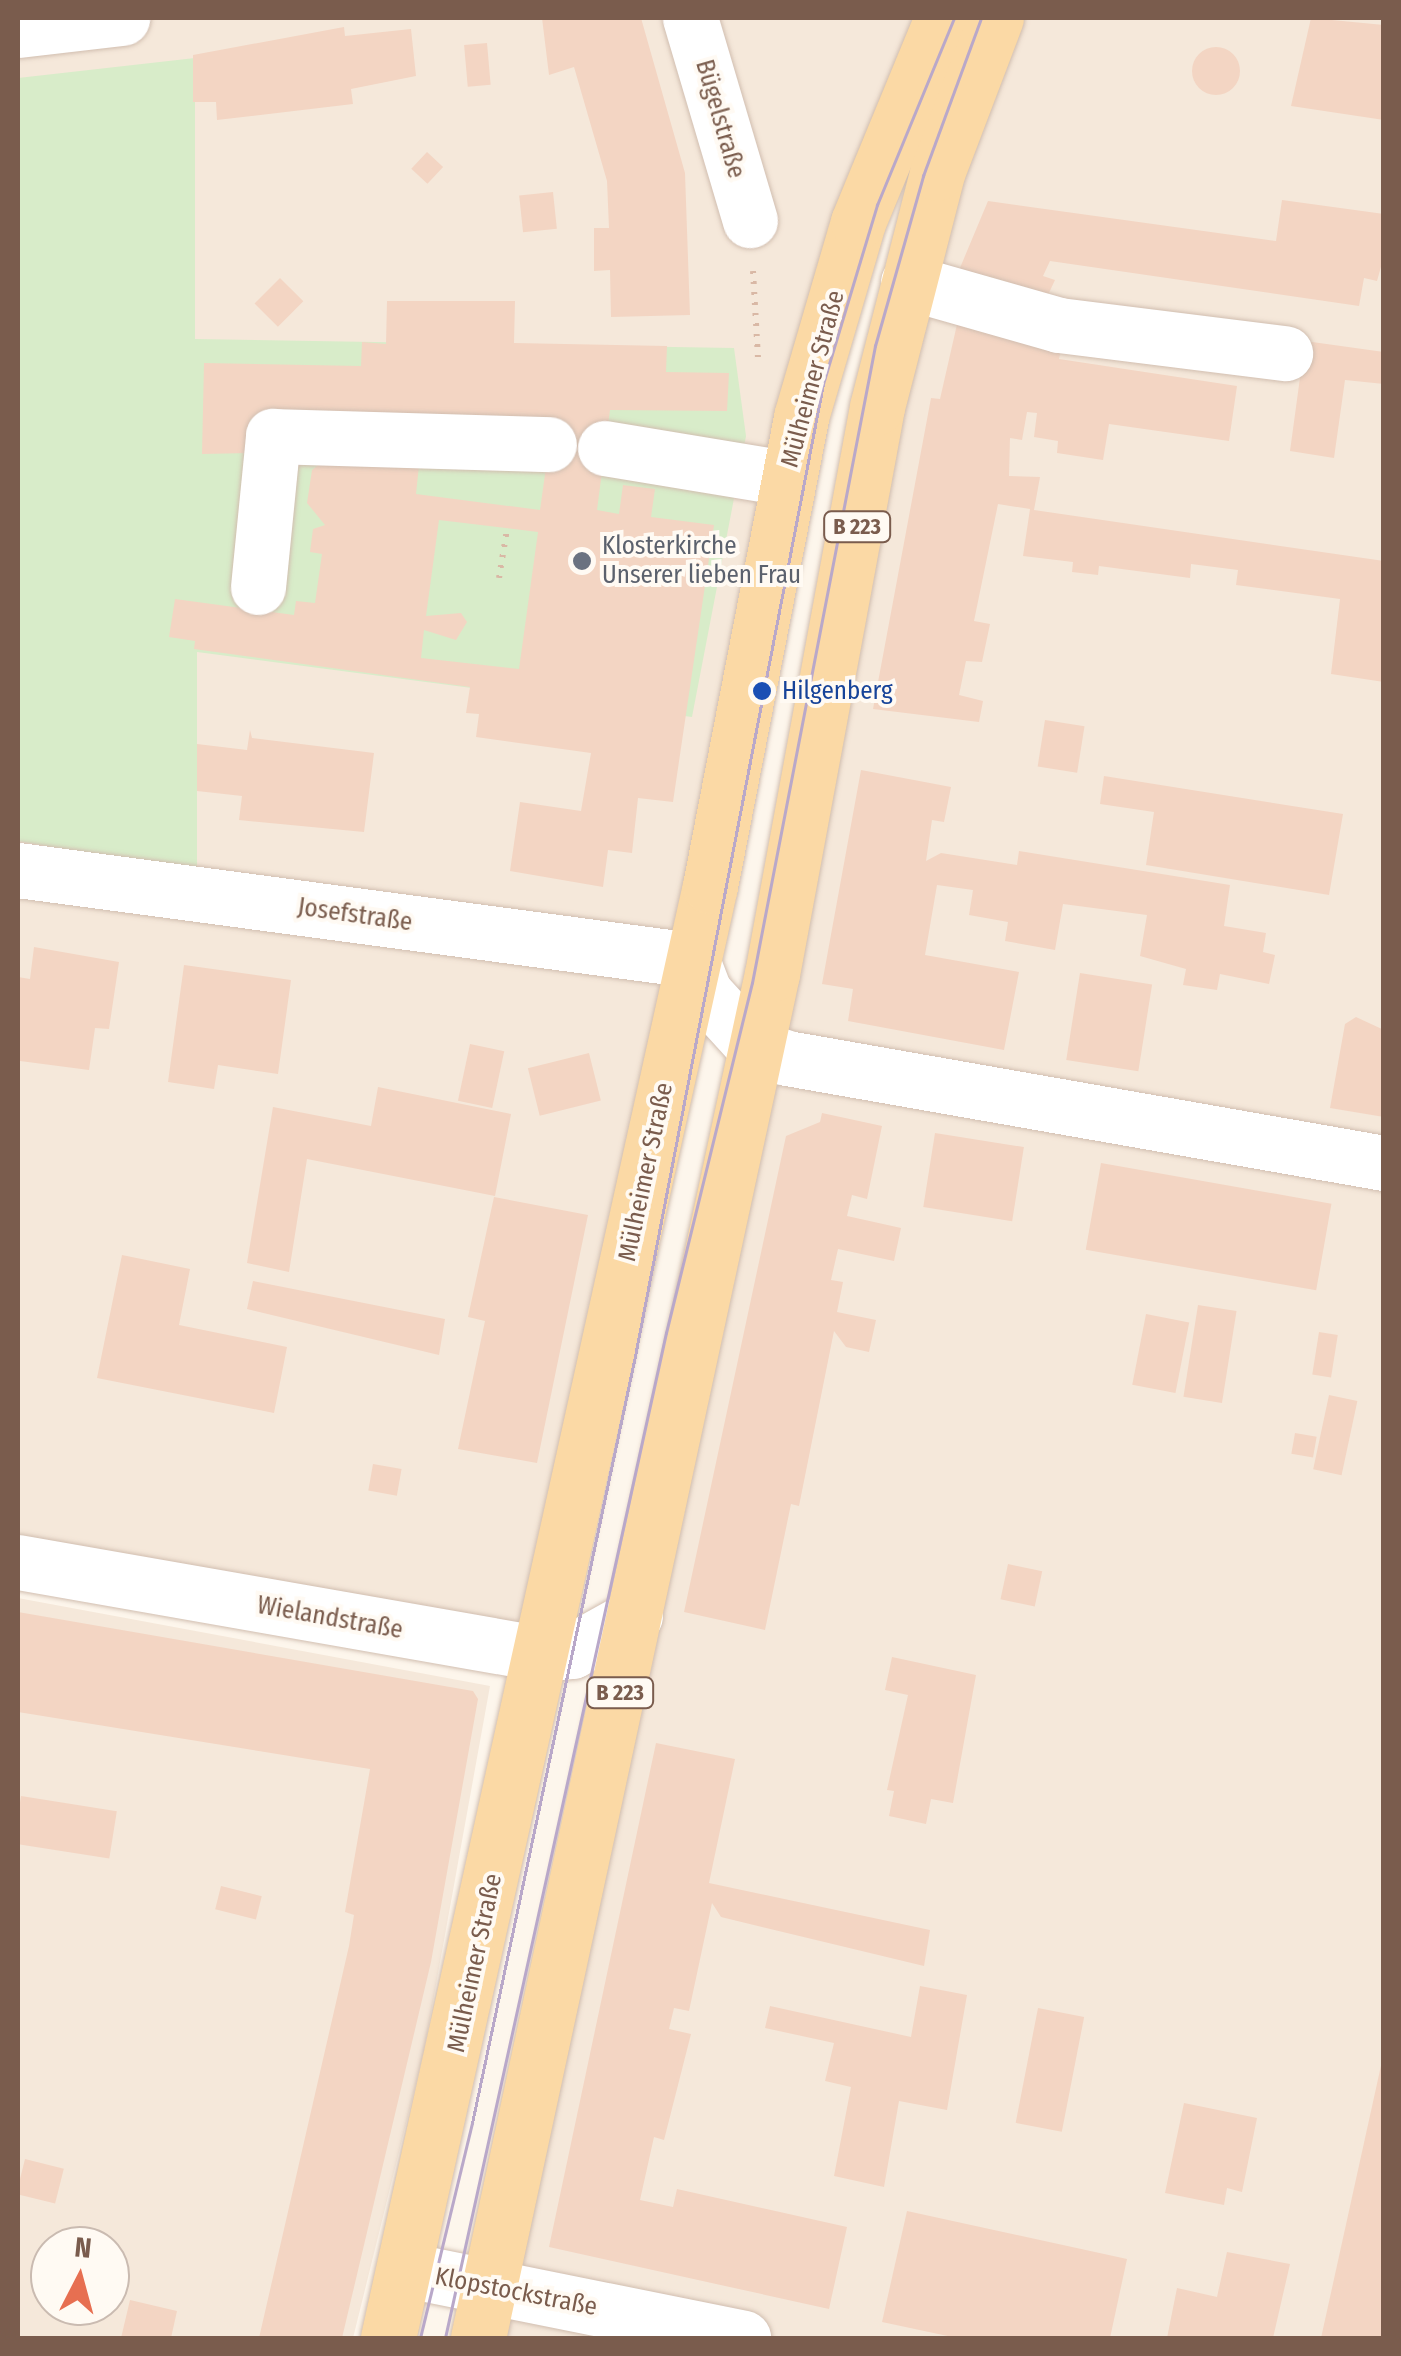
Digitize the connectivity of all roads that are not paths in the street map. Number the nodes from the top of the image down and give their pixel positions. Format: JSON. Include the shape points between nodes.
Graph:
{"nodes":[{"id":1,"x":122,"y":18,"type":"edge"},
{"id":2,"x":690,"y":18,"type":"edge"},
{"id":3,"x":942,"y":18,"type":"edge"},
{"id":4,"x":996,"y":18,"type":"edge"},
{"id":5,"x":18,"y":30,"type":"edge"},
{"id":6,"x":750,"y":220,"type":"dead end"},
{"id":7,"x":908,"y":282,"type":"junction"},
{"id":8,"x":1285,"y":353,"type":"dead end"},
{"id":9,"x":548,"y":444,"type":"dead end"},
{"id":10,"x":605,"y":448,"type":"dead end"},
{"id":11,"x":787,"y":478,"type":"junction"},
{"id":12,"x":258,"y":587,"type":"dead end"},
{"id":13,"x":18,"y":870,"type":"edge"},
{"id":14,"x":692,"y":960,"type":"junction"},
{"id":15,"x":754,"y":1047,"type":"junction"},
{"id":16,"x":1384,"y":1163,"type":"edge"},
{"id":17,"x":18,"y":1562,"type":"edge"},
{"id":18,"x":634,"y":1616,"type":"junction"},
{"id":19,"x":543,"y":1654,"type":"junction"},
{"id":20,"x":407,"y":2270,"type":"junction"},
{"id":21,"x":493,"y":2287,"type":"junction"},
{"id":22,"x":388,"y":2338,"type":"edge"},
{"id":23,"x":478,"y":2338,"type":"edge"},
{"id":24,"x":744,"y":2338,"type":"edge"}],
"edges":[{"from":1,"to":5,"type":"street"},
{"from":2,"to":6,"type":"street","name":"Bügelstraße"},
{"from":3,"to":11,"type":"main road","name":"Mülheimer Straße","via":[[858,222]]},
{"from":4,"to":7,"type":"main road","number":"B 223","via":[[938,173]]},
{"from":7,"to":8,"type":"street","via":[[1059,325]]},
{"from":7,"to":15,"type":"main road","number":"B 223","via":[[877,407]]},
{"from":9,"to":12,"type":"street","via":[[273,436]]},
{"from":10,"to":11,"type":"street"},
{"from":11,"to":14,"type":"main road","name":"Mülheimer Straße"},
{"from":13,"to":14,"type":"street","name":"Josefstraße"},
{"from":14,"to":15,"type":"street","via":[[704,992]]},
{"from":14,"to":19,"type":"main road","name":"Mülheimer Straße"},
{"from":15,"to":16,"type":"street","via":[[829,1067]]},
{"from":15,"to":18,"type":"main road","number":"B 223"},
{"from":17,"to":19,"type":"street","name":"Wielandstraße"},
{"from":18,"to":19,"type":"street","name":"Wielandstraße","via":[[572,1651]]},
{"from":18,"to":21,"type":"main road","number":"B 223"},
{"from":19,"to":20,"type":"main road","name":"Mülheimer Straße"},
{"from":20,"to":21,"type":"street","name":"Klopstockstraße"},
{"from":20,"to":22,"type":"main road","name":"Mülheimer Straße"},
{"from":21,"to":23,"type":"main road","number":"B 223"},
{"from":21,"to":24,"type":"street","name":"Klopstockstraße"}]}
